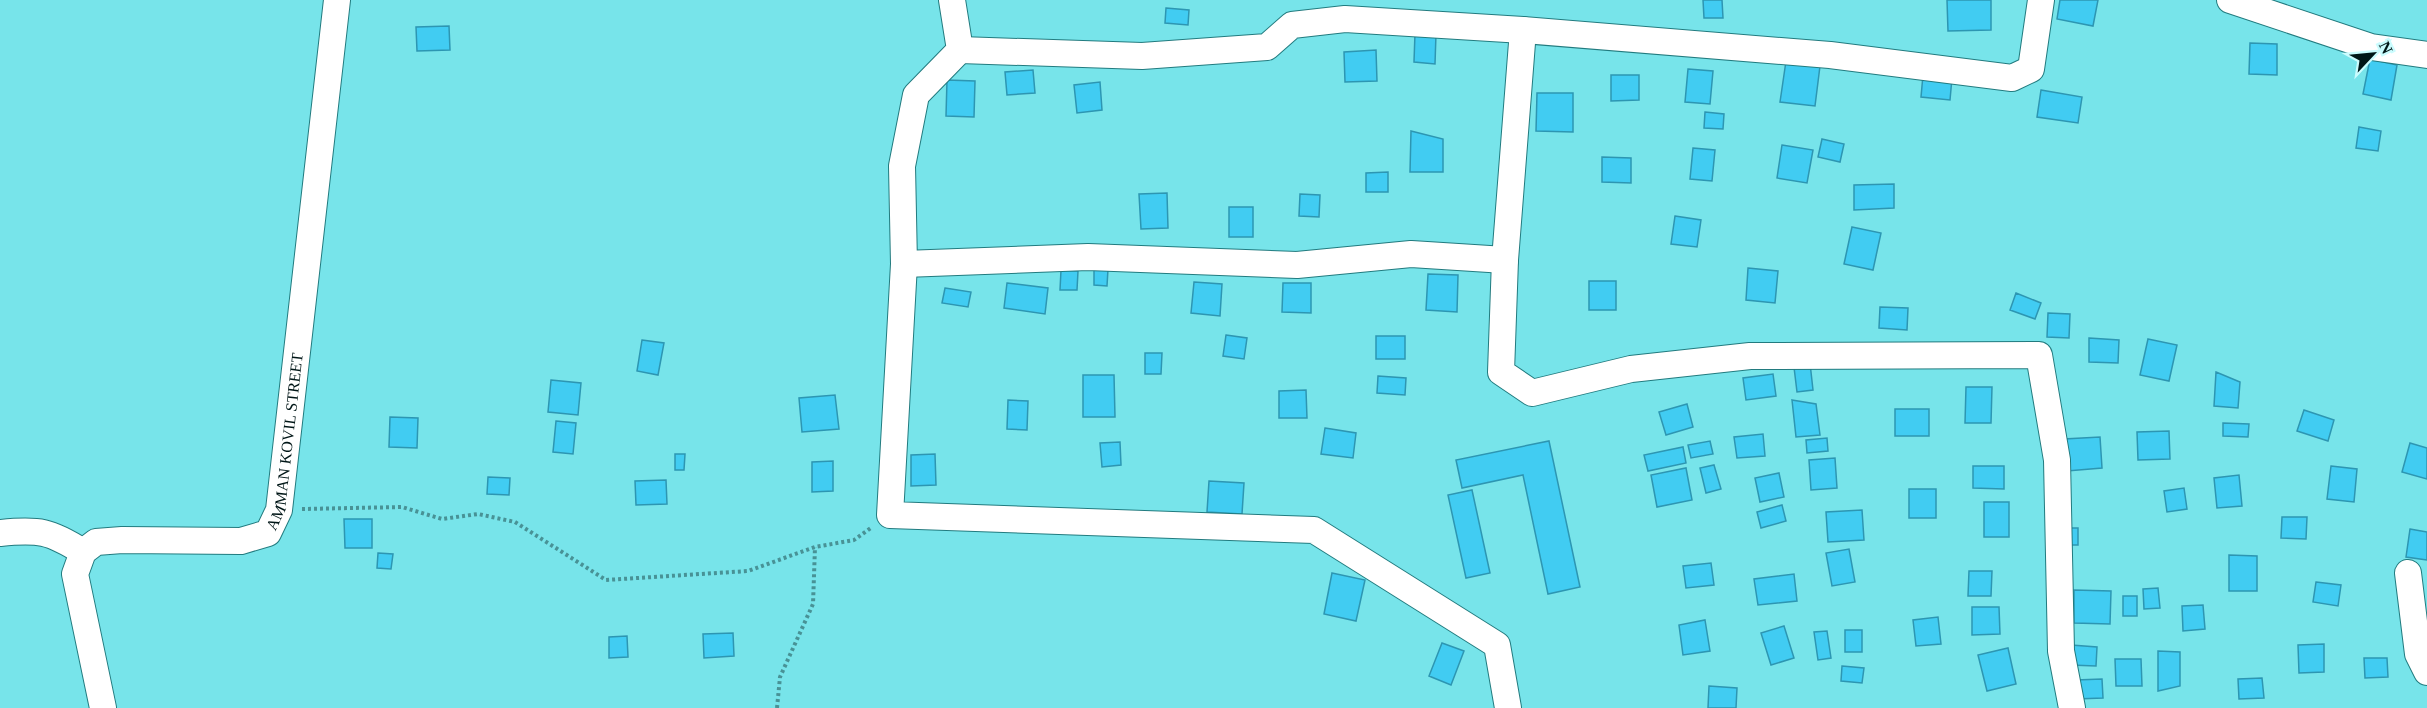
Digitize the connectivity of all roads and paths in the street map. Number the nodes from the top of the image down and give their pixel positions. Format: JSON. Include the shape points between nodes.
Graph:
{"nodes":[{"id":1,"x":337,"y":0,"type":"edge"},
{"id":2,"x":952,"y":0,"type":"edge"},
{"id":3,"x":2041,"y":0,"type":"edge"},
{"id":4,"x":2230,"y":0,"type":"edge"},
{"id":5,"x":1523,"y":30,"type":"junction"},
{"id":6,"x":960,"y":50,"type":"junction"},
{"id":7,"x":2427,"y":55,"type":"edge"},
{"id":8,"x":1505,"y":260,"type":"junction"},
{"id":9,"x":904,"y":264,"type":"junction"},
{"id":10,"x":279,"y":510,"type":"junction"},
{"id":11,"x":890,"y":515,"type":"junction"},
{"id":12,"x":0,"y":533,"type":"edge"},
{"id":13,"x":815,"y":547,"type":"junction"},
{"id":14,"x":83,"y":552,"type":"junction"},
{"id":15,"x":2408,"y":573,"type":"dead end"},
{"id":16,"x":2427,"y":672,"type":"edge"},
{"id":17,"x":103,"y":708,"type":"edge"},
{"id":18,"x":777,"y":708,"type":"edge"},
{"id":19,"x":1508,"y":708,"type":"edge"},
{"id":20,"x":2072,"y":708,"type":"edge"}],
"edges":[{"from":1,"to":10,"type":"street","name":"AMMAN KOVIL STREET"},
{"from":2,"to":6,"type":"street"},
{"from":3,"to":5,"type":"street","via":[[2031,69],[2012,78],[1830,55]]},
{"from":4,"to":7,"type":"street","via":[[2371,47]]},
{"from":5,"to":6,"type":"street","via":[[1345,19],[1292,25],[1267,47],[1142,56]]},
{"from":5,"to":8,"type":"street"},
{"from":6,"to":9,"type":"street","via":[[916,95],[902,166]]},
{"from":8,"to":9,"type":"street","via":[[1411,254],[1297,265],[1088,257]]},
{"from":8,"to":20,"type":"street","via":[[1501,372],[1532,393],[1631,369],[1750,356],[2039,355],[2057,460],[2061,651]]},
{"from":9,"to":11,"type":"street"},
{"from":10,"to":13,"type":"path","via":[[402,507],[442,519],[478,514],[515,522],[606,580],[748,571]]},
{"from":10,"to":14,"type":"street","name":"AMMAN KOVIL STREET","via":[[268,532],[241,541],[122,540],[96,542]]},
{"from":11,"to":13,"type":"path","via":[[854,540]]},
{"from":11,"to":19,"type":"street","via":[[1314,530],[1497,645]]},
{"from":12,"to":14,"type":"street","via":[[27,530],[57,535]]},
{"from":13,"to":18,"type":"path","via":[[813,604],[780,677]]},
{"from":14,"to":17,"type":"street","via":[[75,574]]},
{"from":15,"to":16,"type":"street","via":[[2418,654]]}]}
